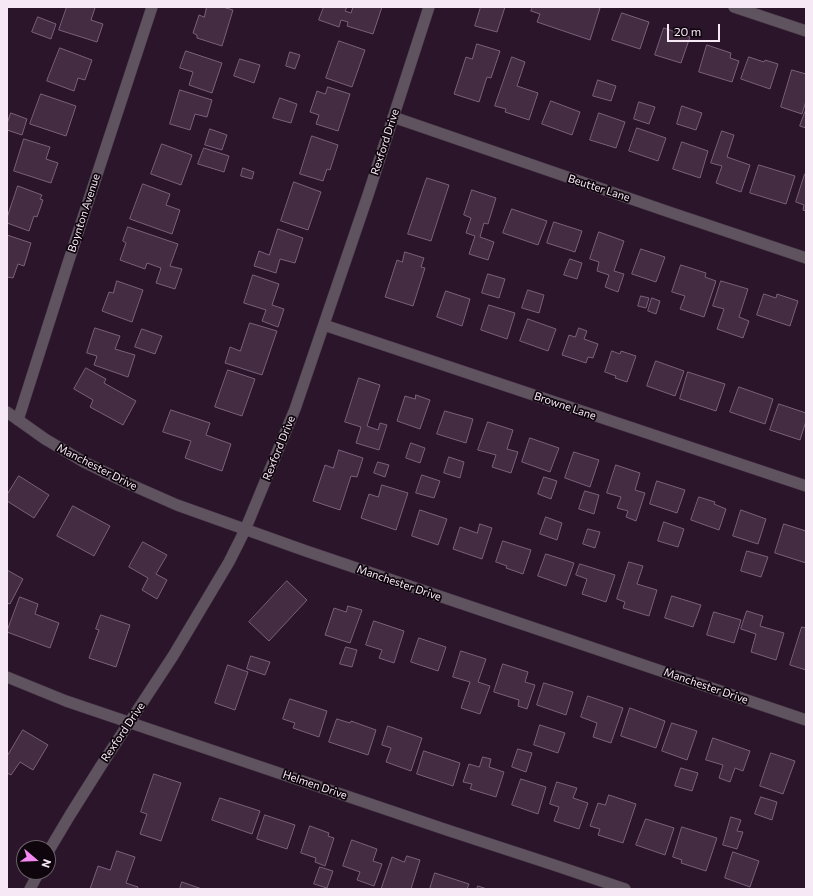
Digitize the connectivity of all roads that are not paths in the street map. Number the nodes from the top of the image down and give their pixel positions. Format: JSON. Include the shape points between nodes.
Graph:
{"nodes":[{"id":1,"x":152,"y":7,"type":"edge"},
{"id":2,"x":429,"y":7,"type":"edge"},
{"id":3,"x":734,"y":7,"type":"edge"},
{"id":4,"x":806,"y":31,"type":"edge"},
{"id":5,"x":393,"y":117,"type":"junction"},
{"id":6,"x":806,"y":258,"type":"edge"},
{"id":7,"x":324,"y":324,"type":"junction"},
{"id":8,"x":7,"y":412,"type":"edge"},
{"id":9,"x":18,"y":420,"type":"junction"},
{"id":10,"x":806,"y":486,"type":"edge"},
{"id":11,"x":245,"y":530,"type":"junction"},
{"id":12,"x":7,"y":676,"type":"edge"},
{"id":13,"x":806,"y":720,"type":"edge"},
{"id":14,"x":130,"y":722,"type":"junction"},
{"id":15,"x":55,"y":840,"type":"edge"},
{"id":16,"x":624,"y":889,"type":"edge"}],
"edges":[{"from":1,"to":9,"type":"street","name":"Boynton Avenue"},
{"from":2,"to":5,"type":"street","name":"Rexford Drive"},
{"from":3,"to":4,"type":"street"},
{"from":5,"to":6,"type":"street","name":"Beutter Lane"},
{"from":5,"to":7,"type":"street","name":"Rexford Drive"},
{"from":7,"to":10,"type":"street","name":"Browne Lane"},
{"from":7,"to":11,"type":"street","name":"Rexford Drive","via":[[295,409]]},
{"from":8,"to":9,"type":"street","name":"Manchester Drive"},
{"from":9,"to":11,"type":"street","name":"Manchester Drive","via":[[84,462],[127,483]]},
{"from":11,"to":13,"type":"street","name":"Manchester Drive"},
{"from":11,"to":14,"type":"street","name":"Rexford Drive","via":[[173,656]]},
{"from":12,"to":14,"type":"street","name":"Helmen Drive","via":[[66,701]]},
{"from":14,"to":15,"type":"street","name":"Rexford Drive"},
{"from":14,"to":16,"type":"street","name":"Helmen Drive"}]}
